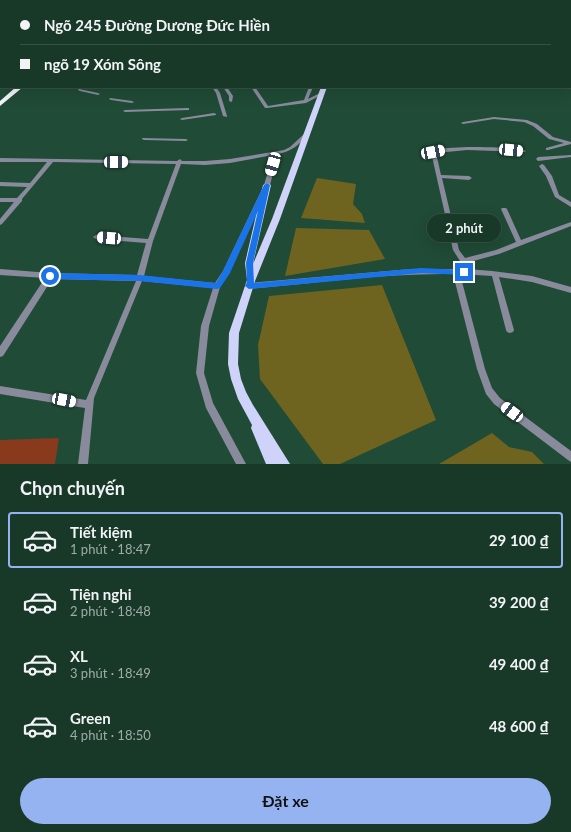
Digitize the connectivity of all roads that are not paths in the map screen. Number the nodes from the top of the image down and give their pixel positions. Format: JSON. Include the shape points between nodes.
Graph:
{"nodes":[{"id":1,"x":19,"y":88,"type":"edge"},
{"id":2,"x":215,"y":88,"type":"edge"},
{"id":3,"x":226,"y":88,"type":"edge"},
{"id":4,"x":254,"y":88,"type":"edge"},
{"id":5,"x":311,"y":88,"type":"edge"},
{"id":6,"x":80,"y":90,"type":"dead end"},
{"id":7,"x":323,"y":91,"type":"edge"},
{"id":8,"x":98,"y":94,"type":"dead end"},
{"id":9,"x":111,"y":100,"type":"dead end"},
{"id":10,"x":231,"y":101,"type":"dead end"},
{"id":11,"x":132,"y":102,"type":"dead end"},
{"id":12,"x":305,"y":102,"type":"junction"},
{"id":13,"x":0,"y":104,"type":"edge"},
{"id":14,"x":187,"y":109,"type":"dead end"},
{"id":15,"x":124,"y":111,"type":"dead end"},
{"id":16,"x":214,"y":114,"type":"dead end"},
{"id":17,"x":225,"y":116,"type":"dead end"},
{"id":18,"x":182,"y":119,"type":"dead end"},
{"id":19,"x":463,"y":123,"type":"dead end"},
{"id":20,"x":306,"y":135,"type":"junction"},
{"id":21,"x":144,"y":139,"type":"dead end"},
{"id":22,"x":186,"y":140,"type":"dead end"},
{"id":23,"x":570,"y":143,"type":"edge"},
{"id":24,"x":548,"y":149,"type":"dead end"},
{"id":25,"x":524,"y":151,"type":"dead end"},
{"id":26,"x":276,"y":153,"type":"junction"},
{"id":27,"x":571,"y":156,"type":"edge"},
{"id":28,"x":538,"y":159,"type":"dead end"},
{"id":29,"x":0,"y":160,"type":"edge"},
{"id":30,"x":51,"y":162,"type":"junction"},
{"id":31,"x":179,"y":162,"type":"junction"},
{"id":32,"x":542,"y":166,"type":"dead end"},
{"id":33,"x":438,"y":176,"type":"junction"},
{"id":34,"x":469,"y":178,"type":"dead end"},
{"id":35,"x":0,"y":184,"type":"edge"},
{"id":36,"x":32,"y":185,"type":"junction"},
{"id":37,"x":267,"y":185,"type":"junction"},
{"id":38,"x":0,"y":200,"type":"edge"},
{"id":39,"x":20,"y":200,"type":"junction"},
{"id":40,"x":571,"y":205,"type":"edge"},
{"id":41,"x":504,"y":209,"type":"dead end"},
{"id":42,"x":0,"y":223,"type":"edge"},
{"id":43,"x":571,"y":224,"type":"edge"},
{"id":44,"x":96,"y":237,"type":"dead end"},
{"id":45,"x":150,"y":241,"type":"junction"},
{"id":46,"x":519,"y":244,"type":"junction"},
{"id":47,"x":463,"y":261,"type":"junction"},
{"id":48,"x":0,"y":272,"type":"edge"},
{"id":49,"x":460,"y":272,"type":"junction"},
{"id":50,"x":495,"y":274,"type":"junction"},
{"id":51,"x":50,"y":276,"type":"junction"},
{"id":52,"x":140,"y":278,"type":"junction"},
{"id":53,"x":250,"y":284,"type":"junction"},
{"id":54,"x":217,"y":286,"type":"junction"},
{"id":55,"x":571,"y":290,"type":"edge"},
{"id":56,"x":510,"y":330,"type":"dead end"},
{"id":57,"x":0,"y":353,"type":"edge"},
{"id":58,"x":0,"y":390,"type":"edge"},
{"id":59,"x":89,"y":405,"type":"junction"},
{"id":60,"x":249,"y":409,"type":"junction"},
{"id":61,"x":571,"y":457,"type":"edge"},
{"id":62,"x":83,"y":464,"type":"edge"},
{"id":63,"x":241,"y":464,"type":"edge"},
{"id":64,"x":272,"y":464,"type":"edge"},
{"id":65,"x":284,"y":464,"type":"edge"}],
"edges":[{"from":1,"to":13,"type":"highway"},
{"from":2,"to":17,"type":"street"},
{"from":3,"to":10,"type":"street"},
{"from":4,"to":12,"type":"street","via":[[267,107]]},
{"from":5,"to":12,"type":"street"},
{"from":6,"to":8,"type":"street"},
{"from":7,"to":12,"type":"street"},
{"from":7,"to":20,"type":"main road"},
{"from":9,"to":11,"type":"street"},
{"from":14,"to":15,"type":"street"},
{"from":16,"to":18,"type":"street"},
{"from":19,"to":23,"type":"street","via":[[494,118],[525,121],[535,125],[551,138]]},
{"from":20,"to":26,"type":"street","via":[[290,149]]},
{"from":20,"to":53,"type":"main road"},
{"from":21,"to":22,"type":"street"},
{"from":23,"to":24,"type":"street"},
{"from":25,"to":33,"type":"street","via":[[451,149],[433,152]]},
{"from":26,"to":31,"type":"street","via":[[222,162]]},
{"from":26,"to":37,"type":"street"},
{"from":27,"to":28,"type":"street"},
{"from":29,"to":30,"type":"street"},
{"from":30,"to":31,"type":"street"},
{"from":30,"to":36,"type":"street"},
{"from":31,"to":45,"type":"street"},
{"from":32,"to":40,"type":"street","via":[[557,196]]},
{"from":33,"to":34,"type":"street"},
{"from":33,"to":47,"type":"street","via":[[456,250]]},
{"from":35,"to":36,"type":"street"},
{"from":36,"to":39,"type":"street"},
{"from":37,"to":53,"type":"main road","via":[[249,263]]},
{"from":37,"to":54,"type":"street","via":[[226,273]]},
{"from":38,"to":39,"type":"street"},
{"from":39,"to":42,"type":"street"},
{"from":41,"to":46,"type":"street"},
{"from":43,"to":46,"type":"street"},
{"from":44,"to":45,"type":"street"},
{"from":45,"to":52,"type":"street"},
{"from":46,"to":47,"type":"street"},
{"from":47,"to":49,"type":"street"},
{"from":48,"to":51,"type":"street"},
{"from":49,"to":50,"type":"street"},
{"from":49,"to":53,"type":"street","via":[[421,270]]},
{"from":49,"to":61,"type":"street","via":[[481,369],[489,391],[497,401]]},
{"from":50,"to":55,"type":"street"},
{"from":50,"to":56,"type":"street"},
{"from":51,"to":52,"type":"street"},
{"from":51,"to":57,"type":"street"},
{"from":52,"to":54,"type":"street"},
{"from":52,"to":59,"type":"street"},
{"from":53,"to":60,"type":"main road","via":[[234,333],[233,348],[236,380]]},
{"from":54,"to":63,"type":"street","via":[[205,326],[200,373],[209,405]]},
{"from":58,"to":59,"type":"street"},
{"from":59,"to":62,"type":"street"},
{"from":60,"to":64,"type":"main road"},
{"from":60,"to":65,"type":"main road"}]}
